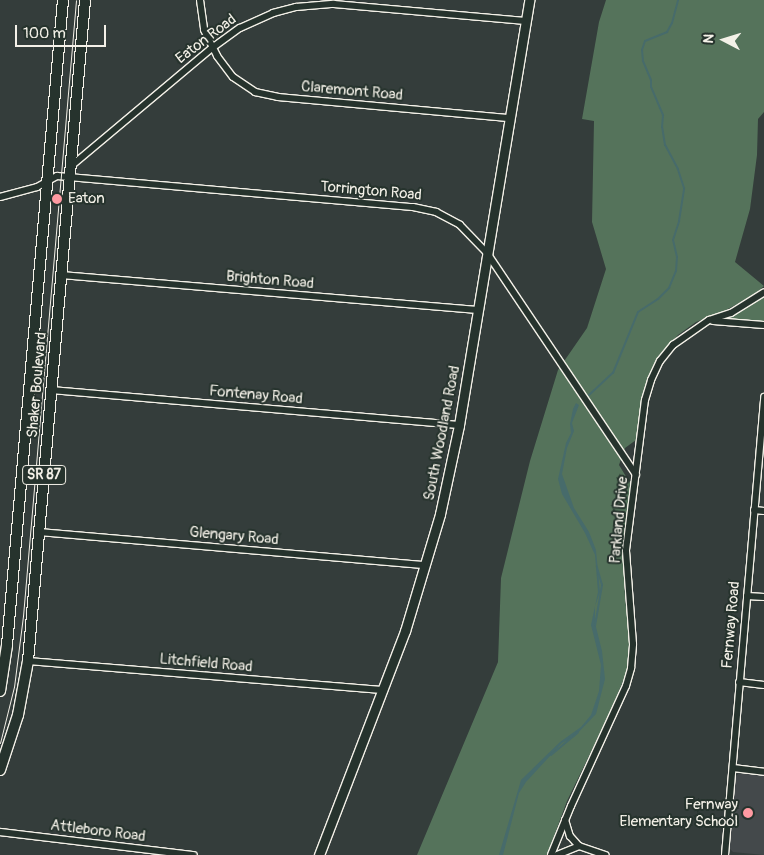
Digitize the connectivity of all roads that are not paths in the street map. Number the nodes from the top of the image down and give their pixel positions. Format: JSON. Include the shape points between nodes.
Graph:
{"nodes":[{"id":1,"x":63,"y":0,"type":"edge"},
{"id":2,"x":85,"y":0,"type":"edge"},
{"id":3,"x":200,"y":0,"type":"edge"},
{"id":4,"x":529,"y":0,"type":"edge"},
{"id":5,"x":525,"y":20,"type":"junction"},
{"id":6,"x":212,"y":48,"type":"junction"},
{"id":7,"x":510,"y":118,"type":"junction"},
{"id":8,"x":71,"y":167,"type":"junction"},
{"id":9,"x":65,"y":177,"type":"junction"},
{"id":10,"x":47,"y":181,"type":"junction"},
{"id":11,"x":0,"y":197,"type":"edge"},
{"id":12,"x":487,"y":253,"type":"junction"},
{"id":13,"x":61,"y":275,"type":"junction"},
{"id":14,"x":764,"y":292,"type":"edge"},
{"id":15,"x":478,"y":310,"type":"junction"},
{"id":16,"x":709,"y":320,"type":"junction"},
{"id":17,"x":764,"y":325,"type":"edge"},
{"id":18,"x":51,"y":390,"type":"junction"},
{"id":19,"x":764,"y":397,"type":"edge"},
{"id":20,"x":763,"y":418,"type":"edge"},
{"id":21,"x":459,"y":425,"type":"junction"},
{"id":22,"x":636,"y":475,"type":"junction"},
{"id":23,"x":754,"y":510,"type":"junction"},
{"id":24,"x":764,"y":511,"type":"edge"},
{"id":25,"x":39,"y":532,"type":"junction"},
{"id":26,"x":426,"y":565,"type":"junction"},
{"id":27,"x":746,"y":596,"type":"junction"},
{"id":28,"x":764,"y":597,"type":"edge"},
{"id":29,"x":28,"y":661,"type":"junction"},
{"id":30,"x":739,"y":682,"type":"junction"},
{"id":31,"x":764,"y":684,"type":"edge"},
{"id":32,"x":382,"y":690,"type":"junction"},
{"id":33,"x":0,"y":691,"type":"edge"},
{"id":34,"x":733,"y":768,"type":"junction"},
{"id":35,"x":0,"y":770,"type":"edge"},
{"id":36,"x":764,"y":772,"type":"edge"},
{"id":37,"x":564,"y":820,"type":"junction"},
{"id":38,"x":0,"y":832,"type":"edge"},
{"id":39,"x":579,"y":846,"type":"junction"},
{"id":40,"x":194,"y":855,"type":"edge"},
{"id":41,"x":319,"y":855,"type":"edge"},
{"id":42,"x":551,"y":855,"type":"edge"},
{"id":43,"x":557,"y":855,"type":"edge"},
{"id":44,"x":605,"y":855,"type":"edge"},
{"id":45,"x":725,"y":855,"type":"edge"}],
"edges":[{"from":1,"to":10,"type":"main road","name":"Shaker Boulevard","number":"SR 87"},
{"from":2,"to":8,"type":"main road","name":"Shaker Boulevard","number":"SR 87"},
{"from":3,"to":6,"type":"street","name":"Claremont Road","via":[[204,30]]},
{"from":4,"to":5,"type":"street","name":"South Woodland Road"},
{"from":5,"to":6,"type":"street","name":"Eaton Road","via":[[348,5],[309,5],[262,17]]},
{"from":5,"to":7,"type":"street","name":"South Woodland Road"},
{"from":6,"to":7,"type":"street","name":"Claremont Road","via":[[240,83],[268,96]]},
{"from":6,"to":8,"type":"street","name":"Eaton Road"},
{"from":7,"to":12,"type":"street","name":"South Woodland Road"},
{"from":8,"to":9,"type":"main road","name":"Shaker Boulevard","number":"SR 87"},
{"from":9,"to":10,"type":"street","via":[[54,176]]},
{"from":9,"to":12,"type":"street","name":"Torrington Road","via":[[421,208],[460,225]]},
{"from":9,"to":13,"type":"main road","name":"Shaker Boulevard","number":"SR 87"},
{"from":10,"to":11,"type":"street"},
{"from":10,"to":33,"type":"main road","name":"Shaker Boulevard","number":"SR 87","via":[[7,645]]},
{"from":12,"to":15,"type":"street","name":"South Woodland Road"},
{"from":12,"to":22,"type":"street","name":"Torrington Road"},
{"from":13,"to":15,"type":"street","name":"Brighton Road"},
{"from":13,"to":18,"type":"main road","name":"Shaker Boulevard","number":"SR 87"},
{"from":14,"to":16,"type":"street","name":"Parkland Drive","via":[[732,313]]},
{"from":15,"to":21,"type":"street","name":"South Woodland Road"},
{"from":16,"to":17,"type":"street"},
{"from":16,"to":22,"type":"street","name":"Parkland Drive","via":[[673,345],[654,374],[645,400]]},
{"from":18,"to":21,"type":"street","name":"Fontenay Road"},
{"from":18,"to":25,"type":"main road","name":"Shaker Boulevard","number":"SR 87"},
{"from":19,"to":20,"type":"street","name":"Fernway Road"},
{"from":20,"to":23,"type":"street","name":"Fernway Road"},
{"from":21,"to":26,"type":"street","name":"South Woodland Road"},
{"from":22,"to":37,"type":"street","name":"Parkland Drive","via":[[626,550],[634,644],[631,668],[626,686]]},
{"from":23,"to":24,"type":"street"},
{"from":23,"to":27,"type":"street","name":"Fernway Road"},
{"from":25,"to":26,"type":"street","name":"Glengary Road"},
{"from":25,"to":29,"type":"main road","name":"Shaker Boulevard","number":"SR 87"},
{"from":26,"to":32,"type":"street","name":"South Woodland Road"},
{"from":27,"to":28,"type":"street"},
{"from":27,"to":30,"type":"street","name":"Fernway Road"},
{"from":29,"to":32,"type":"street","name":"Litchfield Road"},
{"from":29,"to":35,"type":"main road","name":"Shaker Boulevard","number":"SR 87","via":[[18,715]]},
{"from":30,"to":31,"type":"street"},
{"from":30,"to":34,"type":"street","name":"Fernway Road"},
{"from":32,"to":41,"type":"street","name":"South Woodland Road"},
{"from":34,"to":36,"type":"street"},
{"from":34,"to":45,"type":"street","name":"Fernway Road"},
{"from":37,"to":39,"type":"street","via":[[570,836]]},
{"from":37,"to":42,"type":"street","name":"Parkland Drive"},
{"from":38,"to":40,"type":"street","name":"Attleboro Road"},
{"from":39,"to":43,"type":"street"},
{"from":39,"to":44,"type":"street"}]}
